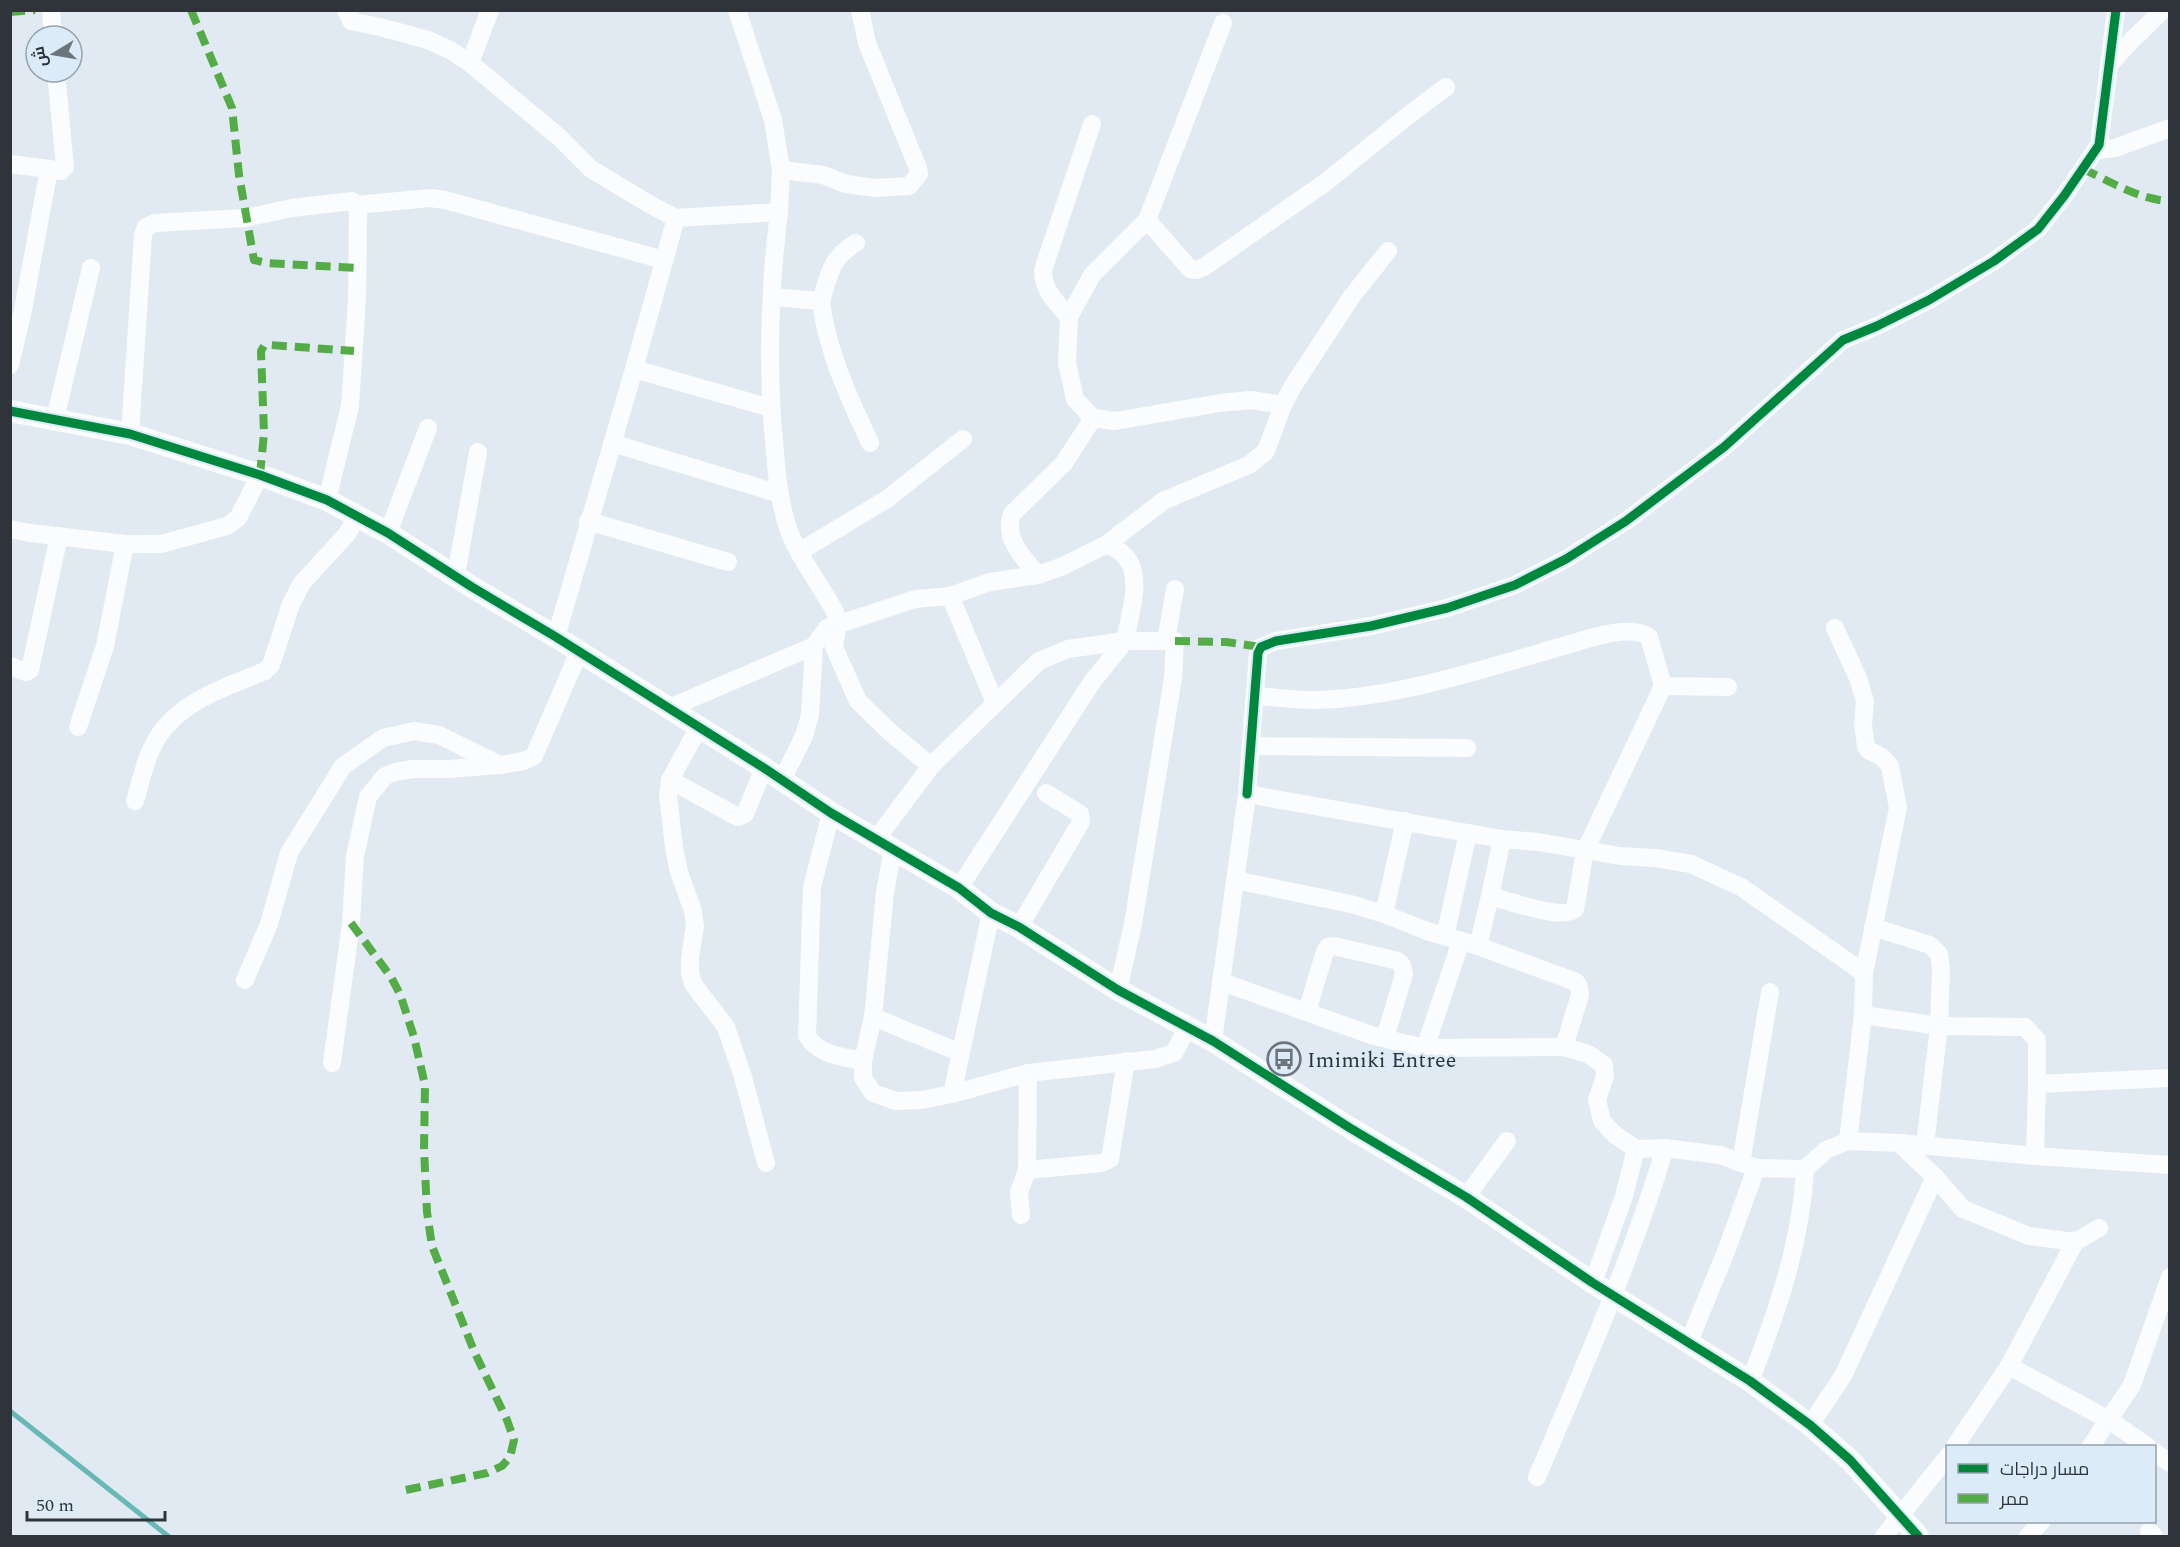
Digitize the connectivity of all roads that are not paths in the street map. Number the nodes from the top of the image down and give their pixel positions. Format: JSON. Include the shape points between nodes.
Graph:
{"nodes":[{"id":1,"x":346,"y":10,"type":"edge"},
{"id":2,"x":490,"y":10,"type":"edge"},
{"id":3,"x":737,"y":10,"type":"edge"},
{"id":4,"x":860,"y":10,"type":"edge"},
{"id":5,"x":2116,"y":10,"type":"edge"},
{"id":6,"x":2163,"y":10,"type":"edge"},
{"id":7,"x":1223,"y":23,"type":"dead end"},
{"id":8,"x":470,"y":63,"type":"junction"},
{"id":9,"x":2109,"y":65,"type":"junction"},
{"id":10,"x":57,"y":84,"type":"edge"},
{"id":11,"x":1446,"y":87,"type":"dead end"},
{"id":12,"x":1092,"y":124,"type":"dead end"},
{"id":13,"x":2169,"y":128,"type":"edge"},
{"id":14,"x":2096,"y":150,"type":"junction"},
{"id":15,"x":10,"y":164,"type":"edge"},
{"id":16,"x":49,"y":169,"type":"junction"},
{"id":17,"x":781,"y":170,"type":"junction"},
{"id":18,"x":356,"y":205,"type":"junction"},
{"id":19,"x":779,"y":212,"type":"junction"},
{"id":20,"x":676,"y":218,"type":"junction"},
{"id":21,"x":1148,"y":220,"type":"junction"},
{"id":22,"x":856,"y":243,"type":"dead end"},
{"id":23,"x":1388,"y":250,"type":"dead end"},
{"id":24,"x":664,"y":260,"type":"junction"},
{"id":25,"x":91,"y":268,"type":"dead end"},
{"id":26,"x":772,"y":297,"type":"junction"},
{"id":27,"x":821,"y":301,"type":"junction"},
{"id":28,"x":1069,"y":318,"type":"junction"},
{"id":29,"x":10,"y":364,"type":"edge"},
{"id":30,"x":634,"y":369,"type":"junction"},
{"id":31,"x":1283,"y":405,"type":"junction"},
{"id":32,"x":771,"y":408,"type":"junction"},
{"id":33,"x":10,"y":411,"type":"edge"},
{"id":34,"x":1093,"y":418,"type":"junction"},
{"id":35,"x":55,"y":419,"type":"junction"},
{"id":36,"x":428,"y":428,"type":"dead end"},
{"id":37,"x":130,"y":434,"type":"junction"},
{"id":38,"x":963,"y":439,"type":"dead end"},
{"id":39,"x":612,"y":443,"type":"junction"},
{"id":40,"x":870,"y":443,"type":"dead end"},
{"id":41,"x":478,"y":453,"type":"dead end"},
{"id":42,"x":260,"y":476,"type":"junction"},
{"id":43,"x":780,"y":494,"type":"junction"},
{"id":44,"x":327,"y":500,"type":"junction"},
{"id":45,"x":358,"y":515,"type":"junction"},
{"id":46,"x":588,"y":521,"type":"junction"},
{"id":47,"x":10,"y":529,"type":"edge"},
{"id":48,"x":388,"y":533,"type":"junction"},
{"id":49,"x":59,"y":536,"type":"junction"},
{"id":50,"x":125,"y":544,"type":"junction"},
{"id":51,"x":1107,"y":544,"type":"junction"},
{"id":52,"x":799,"y":552,"type":"junction"},
{"id":53,"x":728,"y":562,"type":"dead end"},
{"id":54,"x":456,"y":575,"type":"junction"},
{"id":55,"x":1038,"y":575,"type":"junction"},
{"id":56,"x":1175,"y":589,"type":"dead end"},
{"id":57,"x":950,"y":596,"type":"junction"},
{"id":58,"x":838,"y":624,"type":"junction"},
{"id":59,"x":1835,"y":628,"type":"dead end"},
{"id":60,"x":556,"y":637,"type":"junction"},
{"id":61,"x":1125,"y":641,"type":"junction"},
{"id":62,"x":1166,"y":641,"type":"junction"},
{"id":63,"x":814,"y":646,"type":"junction"},
{"id":64,"x":579,"y":652,"type":"junction"},
{"id":65,"x":10,"y":666,"type":"edge"},
{"id":66,"x":1663,"y":686,"type":"junction"},
{"id":67,"x":1728,"y":687,"type":"dead end"},
{"id":68,"x":1256,"y":696,"type":"junction"},
{"id":69,"x":995,"y":703,"type":"junction"},
{"id":70,"x":669,"y":708,"type":"junction"},
{"id":71,"x":78,"y":727,"type":"dead end"},
{"id":72,"x":699,"y":727,"type":"junction"},
{"id":73,"x":1251,"y":746,"type":"junction"},
{"id":74,"x":1467,"y":748,"type":"dead end"},
{"id":75,"x":500,"y":765,"type":"junction"},
{"id":76,"x":931,"y":766,"type":"junction"},
{"id":77,"x":773,"y":774,"type":"junction"},
{"id":78,"x":670,"y":780,"type":"junction"},
{"id":79,"x":1046,"y":793,"type":"dead end"},
{"id":80,"x":1247,"y":794,"type":"junction"},
{"id":81,"x":135,"y":801,"type":"dead end"},
{"id":82,"x":831,"y":813,"type":"junction"},
{"id":83,"x":1405,"y":820,"type":"junction"},
{"id":84,"x":1468,"y":833,"type":"junction"},
{"id":85,"x":1502,"y":838,"type":"junction"},
{"id":86,"x":885,"y":844,"type":"junction"},
{"id":87,"x":1585,"y":851,"type":"junction"},
{"id":88,"x":1235,"y":880,"type":"junction"},
{"id":89,"x":959,"y":888,"type":"junction"},
{"id":90,"x":1490,"y":896,"type":"junction"},
{"id":91,"x":991,"y":913,"type":"junction"},
{"id":92,"x":1384,"y":914,"type":"junction"},
{"id":93,"x":1019,"y":927,"type":"junction"},
{"id":94,"x":1874,"y":927,"type":"junction"},
{"id":95,"x":1461,"y":941,"type":"junction"},
{"id":96,"x":1864,"y":974,"type":"junction"},
{"id":97,"x":245,"y":980,"type":"dead end"},
{"id":98,"x":1222,"y":981,"type":"junction"},
{"id":99,"x":1118,"y":990,"type":"junction"},
{"id":100,"x":1770,"y":992,"type":"dead end"},
{"id":101,"x":1307,"y":1011,"type":"junction"},
{"id":102,"x":1863,"y":1015,"type":"junction"},
{"id":103,"x":873,"y":1017,"type":"junction"},
{"id":104,"x":1939,"y":1026,"type":"junction"},
{"id":105,"x":1187,"y":1028,"type":"junction"},
{"id":106,"x":1385,"y":1038,"type":"junction"},
{"id":107,"x":1213,"y":1041,"type":"junction"},
{"id":108,"x":1564,"y":1047,"type":"junction"},
{"id":109,"x":1425,"y":1048,"type":"junction"},
{"id":110,"x":961,"y":1053,"type":"junction"},
{"id":111,"x":863,"y":1061,"type":"junction"},
{"id":112,"x":1126,"y":1061,"type":"junction"},
{"id":113,"x":332,"y":1063,"type":"dead end"},
{"id":114,"x":1028,"y":1073,"type":"junction"},
{"id":115,"x":2169,"y":1078,"type":"edge"},
{"id":116,"x":2037,"y":1084,"type":"junction"},
{"id":117,"x":952,"y":1094,"type":"junction"},
{"id":118,"x":1507,"y":1141,"type":"dead end"},
{"id":119,"x":1848,"y":1142,"type":"junction"},
{"id":120,"x":1899,"y":1143,"type":"junction"},
{"id":121,"x":1925,"y":1145,"type":"junction"},
{"id":122,"x":1665,"y":1148,"type":"junction"},
{"id":123,"x":1636,"y":1149,"type":"junction"},
{"id":124,"x":2036,"y":1156,"type":"junction"},
{"id":125,"x":766,"y":1163,"type":"dead end"},
{"id":126,"x":2169,"y":1165,"type":"edge"},
{"id":127,"x":1749,"y":1166,"type":"junction"},
{"id":128,"x":1805,"y":1169,"type":"junction"},
{"id":129,"x":1027,"y":1170,"type":"junction"},
{"id":130,"x":1935,"y":1177,"type":"junction"},
{"id":131,"x":1466,"y":1197,"type":"junction"},
{"id":132,"x":1021,"y":1215,"type":"dead end"},
{"id":133,"x":2099,"y":1228,"type":"dead end"},
{"id":134,"x":2075,"y":1242,"type":"junction"},
{"id":135,"x":2169,"y":1277,"type":"edge"},
{"id":136,"x":1593,"y":1283,"type":"junction"},
{"id":137,"x":1612,"y":1296,"type":"junction"},
{"id":138,"x":1688,"y":1344,"type":"junction"},
{"id":139,"x":2009,"y":1366,"type":"junction"},
{"id":140,"x":1750,"y":1381,"type":"junction"},
{"id":141,"x":2109,"y":1420,"type":"junction"},
{"id":142,"x":1810,"y":1425,"type":"junction"},
{"id":143,"x":1955,"y":1445,"type":"edge"},
{"id":144,"x":2092,"y":1445,"type":"edge"},
{"id":145,"x":2145,"y":1445,"type":"edge"},
{"id":146,"x":2156,"y":1453,"type":"edge"},
{"id":147,"x":1946,"y":1457,"type":"edge"},
{"id":148,"x":2169,"y":1462,"type":"edge"},
{"id":149,"x":1537,"y":1477,"type":"dead end"},
{"id":150,"x":1901,"y":1517,"type":"junction"},
{"id":151,"x":2039,"y":1523,"type":"edge"},
{"id":152,"x":1884,"y":1536,"type":"edge"},
{"id":153,"x":1918,"y":1536,"type":"edge"},
{"id":154,"x":2028,"y":1536,"type":"edge"}],
"edges":[{"from":1,"to":8,"type":"street","via":[[351,21],[428,40]]},
{"from":2,"to":8,"type":"street"},
{"from":3,"to":17,"type":"street","via":[[772,120]]},
{"from":4,"to":17,"type":"street","via":[[867,43],[919,174],[909,186],[875,188]]},
{"from":5,"to":9,"type":"street"},
{"from":6,"to":9,"type":"street"},
{"from":7,"to":21,"type":"street"},
{"from":8,"to":20,"type":"street","via":[[591,168]]},
{"from":9,"to":14,"type":"street"},
{"from":10,"to":16,"type":"street","via":[[65,167],[62,171]]},
{"from":11,"to":21,"type":"street","via":[[1326,182],[1204,267],[1190,269]]},
{"from":12,"to":28,"type":"street","via":[[1043,270],[1047,292]]},
{"from":13,"to":14,"type":"street","via":[[2115,148]]},
{"from":14,"to":68,"type":"street","via":[[2038,229],[1929,300],[1843,340],[1724,447],[1626,521],[1515,585],[1447,608],[1267,644],[1258,653]]},
{"from":15,"to":16,"type":"street"},
{"from":16,"to":29,"type":"street"},
{"from":17,"to":19,"type":"street"},
{"from":18,"to":24,"type":"street","via":[[445,200]]},
{"from":18,"to":37,"type":"street","via":[[348,200],[245,218],[155,223],[146,227]]},
{"from":18,"to":44,"type":"street","via":[[357,300],[350,405]]},
{"from":19,"to":20,"type":"street"},
{"from":19,"to":26,"type":"street"},
{"from":20,"to":24,"type":"street"},
{"from":21,"to":28,"type":"street","via":[[1092,275]]},
{"from":22,"to":27,"type":"street","via":[[835,260]]},
{"from":23,"to":31,"type":"street","via":[[1352,296]]},
{"from":24,"to":30,"type":"street"},
{"from":25,"to":35,"type":"street"},
{"from":26,"to":27,"type":"street"},
{"from":26,"to":32,"type":"street"},
{"from":27,"to":40,"type":"street","via":[[823,324],[842,382]]},
{"from":28,"to":34,"type":"street","via":[[1067,363],[1075,399]]},
{"from":30,"to":32,"type":"street"},
{"from":30,"to":39,"type":"street"},
{"from":31,"to":34,"type":"street","via":[[1251,400],[1115,420]]},
{"from":31,"to":51,"type":"street","via":[[1266,451],[1258,458],[1163,501]]},
{"from":32,"to":43,"type":"street"},
{"from":33,"to":35,"type":"street"},
{"from":34,"to":55,"type":"street","via":[[1064,463],[1012,514],[1008,523],[1018,551]]},
{"from":35,"to":37,"type":"street"},
{"from":36,"to":48,"type":"street"},
{"from":37,"to":42,"type":"street"},
{"from":38,"to":52,"type":"street","via":[[887,499]]},
{"from":39,"to":43,"type":"street"},
{"from":39,"to":46,"type":"street"},
{"from":41,"to":54,"type":"street"},
{"from":42,"to":44,"type":"street"},
{"from":42,"to":50,"type":"street","via":[[238,518],[227,526],[161,544]]},
{"from":43,"to":52,"type":"street"},
{"from":44,"to":45,"type":"street"},
{"from":45,"to":48,"type":"street"},
{"from":45,"to":81,"type":"street","via":[[347,534],[302,583],[271,665],[187,707],[167,724],[152,747]]},
{"from":46,"to":53,"type":"street"},
{"from":46,"to":60,"type":"street"},
{"from":47,"to":49,"type":"street"},
{"from":48,"to":54,"type":"street"},
{"from":49,"to":50,"type":"street"},
{"from":49,"to":65,"type":"street","via":[[30,670]]},
{"from":50,"to":71,"type":"street","via":[[105,646]]},
{"from":51,"to":55,"type":"street"},
{"from":51,"to":61,"type":"street","via":[[1124,555],[1133,568]]},
{"from":52,"to":58,"type":"street","via":[[829,600]]},
{"from":54,"to":60,"type":"street"},
{"from":55,"to":57,"type":"street","via":[[990,582]]},
{"from":56,"to":62,"type":"street"},
{"from":57,"to":58,"type":"street","via":[[915,599]]},
{"from":57,"to":69,"type":"street"},
{"from":58,"to":63,"type":"street","via":[[827,628]]},
{"from":58,"to":76,"type":"street","via":[[834,647],[858,701]]},
{"from":59,"to":94,"type":"street","via":[[1865,701],[1866,746],[1890,766],[1898,808]]},
{"from":60,"to":64,"type":"street"},
{"from":61,"to":62,"type":"street"},
{"from":61,"to":69,"type":"street","via":[[1068,649],[1039,662]]},
{"from":61,"to":89,"type":"street","via":[[1092,682]]},
{"from":62,"to":99,"type":"street","via":[[1175,641],[1173,678],[1133,924]]},
{"from":63,"to":70,"type":"street"},
{"from":63,"to":77,"type":"street","via":[[810,715],[804,736]]},
{"from":64,"to":70,"type":"street"},
{"from":64,"to":75,"type":"street","via":[[534,756]]},
{"from":66,"to":67,"type":"street"},
{"from":66,"to":68,"type":"street","via":[[1649,637],[1642,632],[1620,632],[1471,673],[1369,695],[1314,700]]},
{"from":66,"to":87,"type":"street"},
{"from":68,"to":73,"type":"street"},
{"from":69,"to":76,"type":"street"},
{"from":70,"to":72,"type":"street"},
{"from":72,"to":77,"type":"street"},
{"from":72,"to":78,"type":"street"},
{"from":73,"to":74,"type":"street"},
{"from":73,"to":80,"type":"street"},
{"from":75,"to":97,"type":"street","via":[[439,735],[414,731],[383,738],[343,766],[289,854],[269,924]]},
{"from":75,"to":113,"type":"street","via":[[395,772],[385,776],[368,797],[355,856],[351,923]]},
{"from":76,"to":86,"type":"street"},
{"from":77,"to":78,"type":"street","via":[[746,813],[738,817]]},
{"from":77,"to":82,"type":"street"},
{"from":78,"to":125,"type":"street","via":[[674,848],[695,926],[690,958],[693,984],[726,1027]]},
{"from":79,"to":93,"type":"street","via":[[1080,814],[1080,827]]},
{"from":80,"to":83,"type":"street"},
{"from":80,"to":88,"type":"street"},
{"from":82,"to":86,"type":"street"},
{"from":82,"to":111,"type":"street","via":[[812,887],[807,1036],[813,1045],[834,1056]]},
{"from":83,"to":84,"type":"street"},
{"from":83,"to":92,"type":"street"},
{"from":84,"to":85,"type":"street"},
{"from":84,"to":95,"type":"street"},
{"from":85,"to":87,"type":"street"},
{"from":85,"to":90,"type":"street"},
{"from":86,"to":89,"type":"street"},
{"from":86,"to":103,"type":"street","via":[[885,892]]},
{"from":87,"to":90,"type":"street","via":[[1577,905],[1572,913],[1559,914]]},
{"from":87,"to":96,"type":"street","via":[[1691,864],[1741,887]]},
{"from":88,"to":92,"type":"street"},
{"from":88,"to":98,"type":"street"},
{"from":89,"to":91,"type":"street"},
{"from":90,"to":95,"type":"street"},
{"from":91,"to":93,"type":"street"},
{"from":91,"to":110,"type":"street"},
{"from":92,"to":95,"type":"street"},
{"from":93,"to":99,"type":"street"},
{"from":94,"to":96,"type":"street"},
{"from":94,"to":104,"type":"street","via":[[1930,945],[1939,954]]},
{"from":95,"to":108,"type":"street","via":[[1576,982],[1580,994]]},
{"from":95,"to":109,"type":"street"},
{"from":96,"to":102,"type":"street"},
{"from":98,"to":101,"type":"street"},
{"from":98,"to":107,"type":"street"},
{"from":99,"to":105,"type":"street"},
{"from":100,"to":127,"type":"street"},
{"from":101,"to":106,"type":"street"},
{"from":101,"to":106,"type":"street","via":[[1328,947],[1398,960],[1404,974]]},
{"from":102,"to":104,"type":"street"},
{"from":102,"to":119,"type":"street"},
{"from":103,"to":110,"type":"street"},
{"from":103,"to":111,"type":"street"},
{"from":104,"to":116,"type":"street","via":[[2025,1027],[2037,1040]]},
{"from":104,"to":121,"type":"street"},
{"from":105,"to":107,"type":"street"},
{"from":105,"to":112,"type":"street","via":[[1174,1053]]},
{"from":106,"to":109,"type":"street"},
{"from":107,"to":131,"type":"street"},
{"from":108,"to":109,"type":"street"},
{"from":108,"to":123,"type":"street","via":[[1588,1054],[1604,1065],[1605,1076],[1597,1100],[1602,1121]]},
{"from":110,"to":117,"type":"street"},
{"from":111,"to":117,"type":"street","via":[[863,1078],[873,1093],[896,1101]]},
{"from":112,"to":114,"type":"street"},
{"from":112,"to":129,"type":"street","via":[[1110,1159]]},
{"from":114,"to":117,"type":"street"},
{"from":114,"to":129,"type":"street"},
{"from":115,"to":116,"type":"street"},
{"from":116,"to":124,"type":"street"},
{"from":118,"to":131,"type":"street"},
{"from":119,"to":120,"type":"street"},
{"from":119,"to":128,"type":"street","via":[[1826,1150]]},
{"from":120,"to":121,"type":"street"},
{"from":120,"to":130,"type":"street"},
{"from":121,"to":124,"type":"street"},
{"from":122,"to":123,"type":"street"},
{"from":122,"to":127,"type":"street","via":[[1720,1155]]},
{"from":122,"to":137,"type":"street"},
{"from":123,"to":136,"type":"street"},
{"from":124,"to":126,"type":"street"},
{"from":127,"to":128,"type":"street"},
{"from":127,"to":138,"type":"street","via":[[1727,1249]]},
{"from":128,"to":140,"type":"street","via":[[1803,1202],[1785,1282]]},
{"from":129,"to":132,"type":"street","via":[[1019,1192]]},
{"from":130,"to":134,"type":"street","via":[[1963,1209],[1980,1217],[2029,1236]]},
{"from":130,"to":142,"type":"street","via":[[1843,1376]]},
{"from":131,"to":136,"type":"street"},
{"from":133,"to":134,"type":"street"},
{"from":134,"to":139,"type":"street"},
{"from":135,"to":141,"type":"street","via":[[2132,1385]]},
{"from":136,"to":137,"type":"street"},
{"from":137,"to":138,"type":"street"},
{"from":137,"to":149,"type":"street"},
{"from":138,"to":140,"type":"street"},
{"from":139,"to":141,"type":"street"},
{"from":139,"to":143,"type":"street"},
{"from":140,"to":142,"type":"street"},
{"from":141,"to":144,"type":"street"},
{"from":141,"to":145,"type":"street"},
{"from":142,"to":150,"type":"street","via":[[1850,1460]]},
{"from":146,"to":148,"type":"street"},
{"from":147,"to":150,"type":"street"},
{"from":150,"to":152,"type":"street"},
{"from":150,"to":153,"type":"street"},
{"from":151,"to":154,"type":"street"}]}
